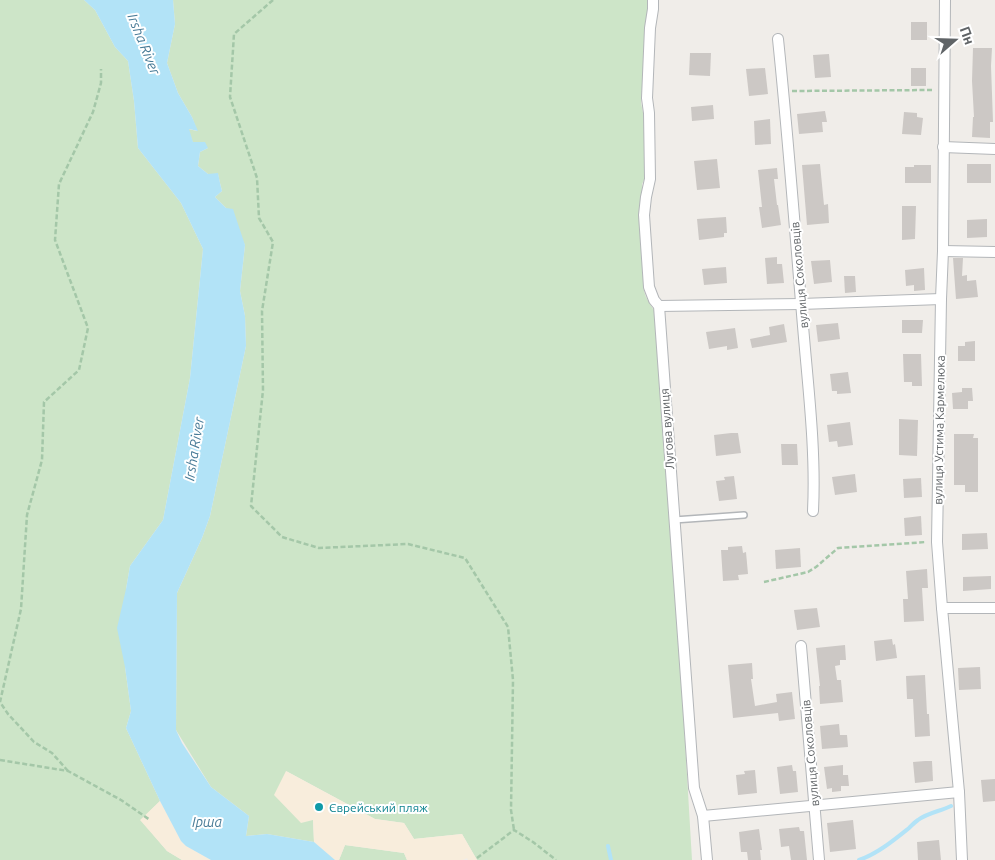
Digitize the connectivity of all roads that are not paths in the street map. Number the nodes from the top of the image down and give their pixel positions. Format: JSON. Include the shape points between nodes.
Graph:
{"nodes":[{"id":1,"x":653,"y":0,"type":"edge"},
{"id":2,"x":945,"y":0,"type":"edge"},
{"id":3,"x":778,"y":39,"type":"dead end"},
{"id":4,"x":943,"y":147,"type":"junction"},
{"id":5,"x":995,"y":149,"type":"edge"},
{"id":6,"x":943,"y":251,"type":"junction"},
{"id":7,"x":995,"y":252,"type":"edge"},
{"id":8,"x":941,"y":299,"type":"junction"},
{"id":9,"x":801,"y":304,"type":"junction"},
{"id":10,"x":659,"y":306,"type":"junction"},
{"id":11,"x":813,"y":511,"type":"dead end"},
{"id":12,"x":744,"y":516,"type":"dead end"},
{"id":13,"x":674,"y":520,"type":"junction"},
{"id":14,"x":942,"y":608,"type":"junction"},
{"id":15,"x":995,"y":608,"type":"edge"},
{"id":16,"x":801,"y":646,"type":"dead end"},
{"id":17,"x":959,"y":792,"type":"junction"},
{"id":18,"x":814,"y":805,"type":"junction"},
{"id":19,"x":703,"y":816,"type":"junction"},
{"id":20,"x":707,"y":860,"type":"edge"},
{"id":21,"x":819,"y":860,"type":"edge"},
{"id":22,"x":962,"y":860,"type":"edge"}],
"edges":[{"from":1,"to":10,"type":"street","name":"Лугова вулиця","via":[[647,98],[650,179],[644,215],[649,287]]},
{"from":2,"to":4,"type":"street","name":"вулиця Устима Кармелюка"},
{"from":3,"to":9,"type":"street","name":"вулиця Соколовців"},
{"from":4,"to":5,"type":"street"},
{"from":4,"to":6,"type":"street","name":"вулиця Устима Кармелюка"},
{"from":6,"to":7,"type":"street"},
{"from":6,"to":8,"type":"street","name":"вулиця Устима Кармелюка"},
{"from":8,"to":9,"type":"street"},
{"from":8,"to":14,"type":"street","name":"вулиця Устима Кармелюка","via":[[937,542]]},
{"from":9,"to":10,"type":"street"},
{"from":9,"to":11,"type":"street","name":"вулиця Соколовців","via":[[814,482]]},
{"from":10,"to":13,"type":"street","name":"Лугова вулиця"},
{"from":12,"to":13,"type":"lane"},
{"from":13,"to":19,"type":"street","name":"Лугова вулиця","via":[[694,788]]},
{"from":14,"to":15,"type":"street"},
{"from":14,"to":17,"type":"street","name":"вулиця Устима Кармелюка"},
{"from":16,"to":18,"type":"street","name":"вулиця Соколовців"},
{"from":17,"to":18,"type":"street"},
{"from":17,"to":22,"type":"street","name":"вулиця Устима Кармелюка"},
{"from":18,"to":19,"type":"street"},
{"from":18,"to":21,"type":"street","name":"вулиця Соколовців"},
{"from":19,"to":20,"type":"street","name":"Лугова вулиця"}]}
